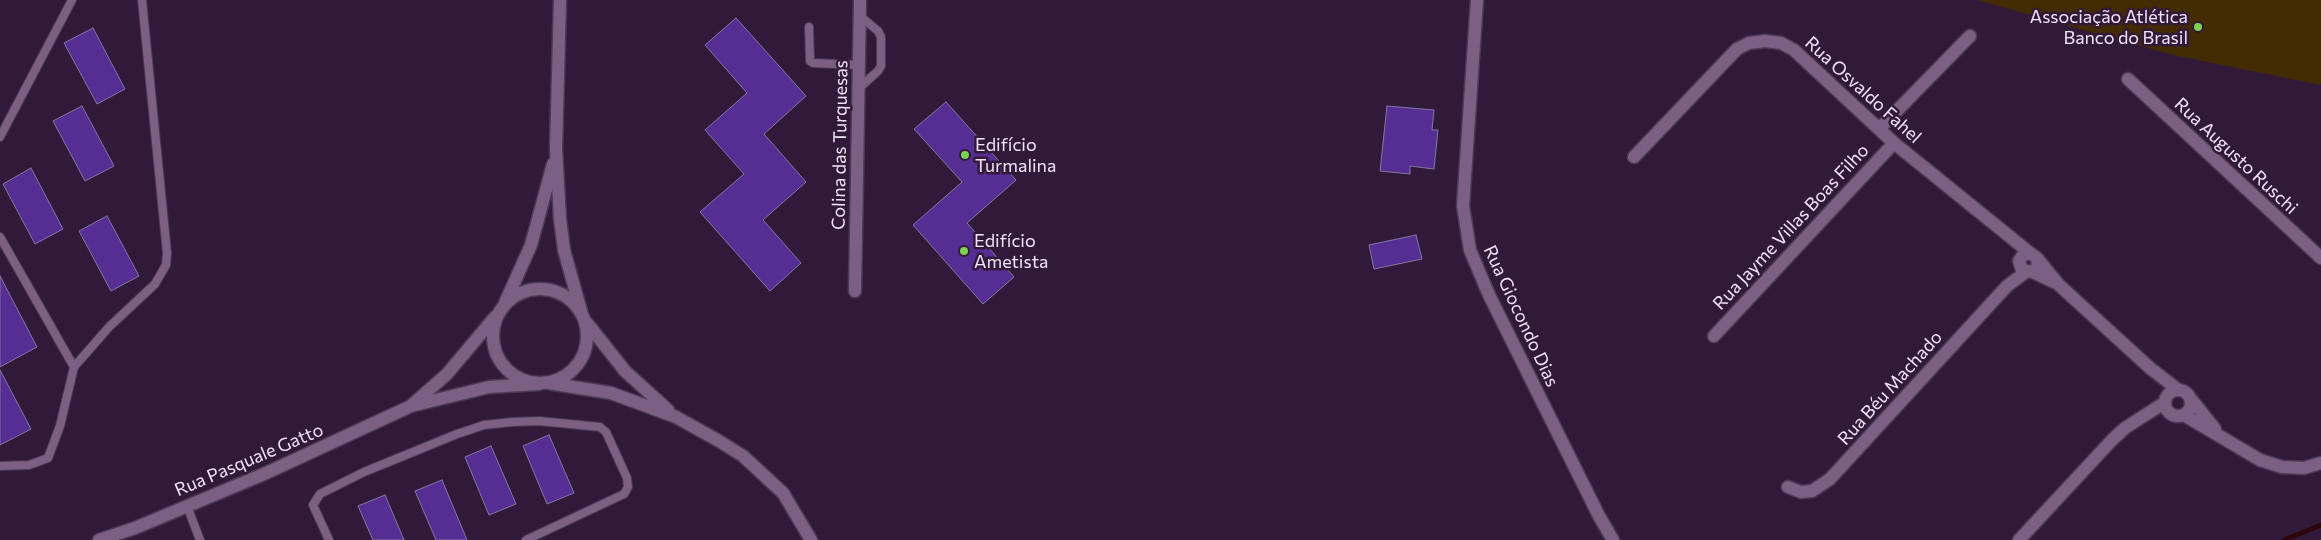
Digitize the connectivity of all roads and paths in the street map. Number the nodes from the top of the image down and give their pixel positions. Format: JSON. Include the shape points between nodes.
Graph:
{"nodes":[{"id":1,"x":72,"y":0,"type":"edge"},
{"id":2,"x":142,"y":0,"type":"edge"},
{"id":3,"x":560,"y":0,"type":"edge"},
{"id":4,"x":860,"y":0,"type":"edge"},
{"id":5,"x":1477,"y":0,"type":"edge"},
{"id":6,"x":860,"y":16,"type":"junction"},
{"id":7,"x":809,"y":26,"type":"dead end"},
{"id":8,"x":1970,"y":36,"type":"dead end"},
{"id":9,"x":859,"y":65,"type":"junction"},
{"id":10,"x":2128,"y":78,"type":"dead end"},
{"id":11,"x":858,"y":89,"type":"junction"},
{"id":12,"x":1879,"y":129,"type":"junction"},
{"id":13,"x":0,"y":137,"type":"edge"},
{"id":14,"x":1894,"y":142,"type":"junction"},
{"id":15,"x":556,"y":149,"type":"junction"},
{"id":16,"x":1634,"y":157,"type":"dead end"},
{"id":17,"x":0,"y":237,"type":"edge"},
{"id":18,"x":2321,"y":258,"type":"edge"},
{"id":19,"x":2027,"y":263,"type":"junction"},
{"id":20,"x":855,"y":291,"type":"dead end"},
{"id":21,"x":500,"y":310,"type":"junction"},
{"id":22,"x":583,"y":316,"type":"junction"},
{"id":23,"x":1714,"y":336,"type":"dead end"},
{"id":24,"x":74,"y":367,"type":"junction"},
{"id":25,"x":2150,"y":368,"type":"junction"},
{"id":26,"x":543,"y":384,"type":"junction"},
{"id":27,"x":2177,"y":389,"type":"junction"},
{"id":28,"x":2165,"y":399,"type":"junction"},
{"id":29,"x":2191,"y":399,"type":"junction"},
{"id":30,"x":411,"y":406,"type":"junction"},
{"id":31,"x":2170,"y":414,"type":"junction"},
{"id":32,"x":2184,"y":415,"type":"junction"},
{"id":33,"x":676,"y":417,"type":"junction"},
{"id":34,"x":2140,"y":419,"type":"junction"},
{"id":35,"x":2220,"y":435,"type":"junction"},
{"id":36,"x":2321,"y":464,"type":"edge"},
{"id":37,"x":0,"y":466,"type":"edge"},
{"id":38,"x":1788,"y":487,"type":"dead end"},
{"id":39,"x":187,"y":506,"type":"junction"},
{"id":40,"x":99,"y":540,"type":"edge"},
{"id":41,"x":200,"y":540,"type":"edge"},
{"id":42,"x":330,"y":540,"type":"edge"},
{"id":43,"x":526,"y":540,"type":"edge"},
{"id":44,"x":811,"y":540,"type":"edge"},
{"id":45,"x":1614,"y":540,"type":"edge"},
{"id":46,"x":2019,"y":540,"type":"edge"}],
"edges":[{"from":1,"to":13,"type":"lane"},
{"from":2,"to":24,"type":"lane","via":[[166,266],[155,284],[109,327]]},
{"from":3,"to":15,"type":"street"},
{"from":4,"to":6,"type":"street","name":"Colina das Turquesas"},
{"from":5,"to":45,"type":"street","name":"Rua Giocondo Dias","via":[[1463,206],[1470,250],[1489,296],[1598,516]]},
{"from":6,"to":9,"type":"street","name":"Colina das Turquesas"},
{"from":6,"to":11,"type":"lane","via":[[881,37],[881,66]]},
{"from":7,"to":9,"type":"lane","via":[[810,61]]},
{"from":8,"to":12,"type":"street","name":"Rua Jayme Villas Boas Filho"},
{"from":9,"to":11,"type":"street","name":"Colina das Turquesas"},
{"from":10,"to":18,"type":"street","name":"Rua Augusto Ruschi"},
{"from":11,"to":20,"type":"street","name":"Colina das Turquesas"},
{"from":12,"to":14,"type":"street","name":"Rua Osvaldo Fahel"},
{"from":12,"to":16,"type":"street","name":"Rua Osvaldo Fahel","via":[[1794,50],[1781,43],[1765,41],[1737,49]]},
{"from":14,"to":19,"type":"street","name":"Rua Osvaldo Fahel","via":[[2002,231]]},
{"from":14,"to":23,"type":"street","name":"Rua Jayme Villas Boas Filho"},
{"from":15,"to":21,"type":"street","via":[[531,245]]},
{"from":15,"to":22,"type":"street","via":[[564,250]]},
{"from":17,"to":24,"type":"lane"},
{"from":19,"to":25,"type":"street","name":"Rua Osvaldo Fahel","via":[[2059,285]]},
{"from":19,"to":38,"type":"street","name":"Rua Béu Machado","via":[[1830,479],[1812,491],[1801,492]]},
{"from":21,"to":22,"type":"street","via":[[511,298],[523,292],[542,289],[572,301]]},
{"from":21,"to":26,"type":"street","via":[[493,328],[493,344],[499,360],[523,381]]},
{"from":21,"to":30,"type":"street","name":"Rua Pasquale Gatto","via":[[446,374]]},
{"from":22,"to":26,"type":"street","via":[[588,334],[581,361],[567,376]]},
{"from":22,"to":33,"type":"street","via":[[625,370]]},
{"from":24,"to":37,"type":"lane","via":[[60,426],[48,458],[29,465]]},
{"from":25,"to":27,"type":"street","name":"Rua Osvaldo Fahel"},
{"from":25,"to":28,"type":"street","name":"Rua Osvaldo Fahel"},
{"from":26,"to":30,"type":"street","name":"Rua Pasquale Gatto","via":[[489,387]]},
{"from":26,"to":33,"type":"street","via":[[611,393]]},
{"from":27,"to":28,"type":"street"},
{"from":27,"to":29,"type":"street","via":[[2183,390]]},
{"from":28,"to":31,"type":"street"},
{"from":28,"to":34,"type":"street"},
{"from":29,"to":32,"type":"street","via":[[2190,408]]},
{"from":29,"to":35,"type":"street"},
{"from":30,"to":39,"type":"street","name":"Rua Pasquale Gatto"},
{"from":31,"to":32,"type":"street"},
{"from":31,"to":34,"type":"street"},
{"from":32,"to":35,"type":"street"},
{"from":33,"to":44,"type":"street","via":[[720,440],[765,474],[783,493]]},
{"from":34,"to":46,"type":"street","via":[[2112,440]]},
{"from":35,"to":36,"type":"street","via":[[2240,450],[2282,467],[2304,468]]},
{"from":39,"to":40,"type":"street","name":"Rua Pasquale Gatto"},
{"from":39,"to":41,"type":"lane"},
{"from":42,"to":43,"type":"lane","via":[[313,505],[320,494],[440,441],[484,425],[512,422],[539,421],[600,427],[606,432],[626,478],[628,487],[624,494]]}]}
